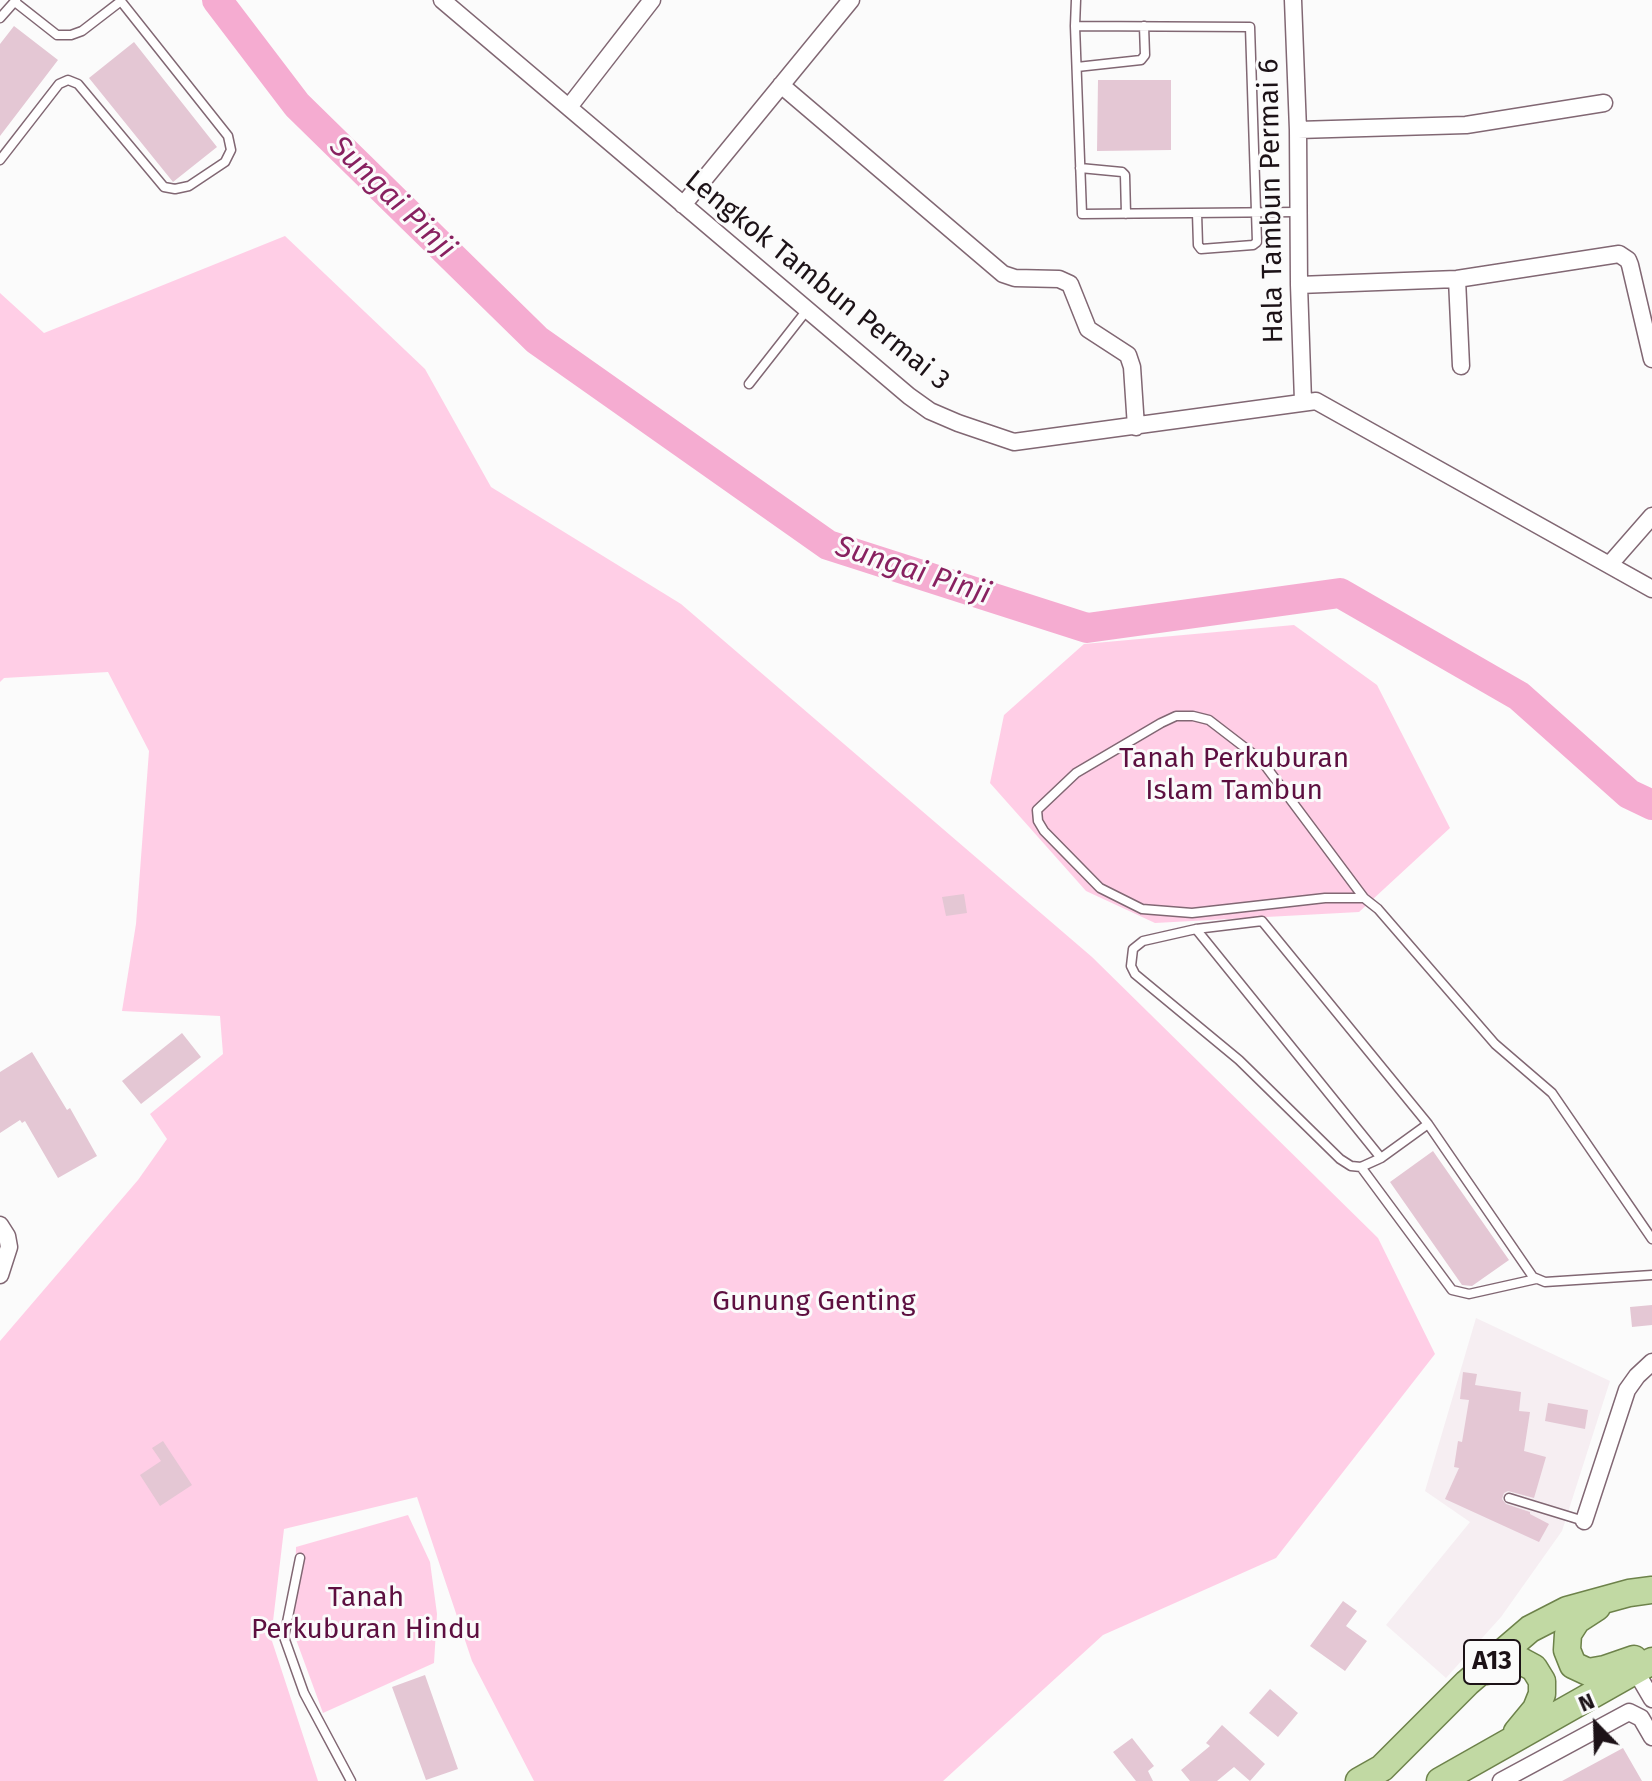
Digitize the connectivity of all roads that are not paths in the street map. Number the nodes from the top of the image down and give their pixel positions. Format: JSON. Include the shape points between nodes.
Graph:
{"nodes":[{"id":1,"x":121,"y":0,"type":"edge"},
{"id":2,"x":442,"y":0,"type":"edge"},
{"id":3,"x":652,"y":0,"type":"edge"},
{"id":4,"x":851,"y":0,"type":"edge"},
{"id":5,"x":1076,"y":0,"type":"edge"},
{"id":6,"x":1293,"y":0,"type":"edge"},
{"id":7,"x":16,"y":1,"type":"edge"},
{"id":8,"x":460,"y":6,"type":"edge"},
{"id":9,"x":0,"y":18,"type":"edge"},
{"id":10,"x":1075,"y":26,"type":"junction"},
{"id":11,"x":1144,"y":26,"type":"junction"},
{"id":12,"x":1077,"y":67,"type":"junction"},
{"id":13,"x":781,"y":85,"type":"junction"},
{"id":14,"x":1604,"y":103,"type":"dead end"},
{"id":15,"x":569,"y":107,"type":"junction"},
{"id":16,"x":1298,"y":130,"type":"junction"},
{"id":17,"x":0,"y":160,"type":"edge"},
{"id":18,"x":1080,"y":168,"type":"junction"},
{"id":19,"x":683,"y":205,"type":"junction"},
{"id":20,"x":1298,"y":212,"type":"junction"},
{"id":21,"x":1197,"y":213,"type":"junction"},
{"id":22,"x":1257,"y":213,"type":"junction"},
{"id":23,"x":1126,"y":214,"type":"junction"},
{"id":24,"x":1457,"y":279,"type":"junction"},
{"id":25,"x":1299,"y":285,"type":"junction"},
{"id":26,"x":807,"y":310,"type":"junction"},
{"id":27,"x":1652,"y":359,"type":"edge"},
{"id":28,"x":1461,"y":366,"type":"dead end"},
{"id":29,"x":749,"y":384,"type":"dead end"},
{"id":30,"x":1303,"y":401,"type":"junction"},
{"id":31,"x":1136,"y":427,"type":"junction"},
{"id":32,"x":1652,"y":516,"type":"edge"},
{"id":33,"x":1610,"y":564,"type":"junction"},
{"id":34,"x":1652,"y":589,"type":"edge"},
{"id":35,"x":1364,"y":898,"type":"junction"},
{"id":36,"x":1196,"y":929,"type":"junction"},
{"id":37,"x":1428,"y":1124,"type":"junction"},
{"id":38,"x":1381,"y":1158,"type":"junction"},
{"id":39,"x":1361,"y":1167,"type":"junction"},
{"id":40,"x":0,"y":1225,"type":"edge"},
{"id":41,"x":1652,"y":1239,"type":"edge"},
{"id":42,"x":0,"y":1275,"type":"edge"},
{"id":43,"x":1652,"y":1275,"type":"edge"},
{"id":44,"x":1536,"y":1279,"type":"junction"},
{"id":45,"x":1652,"y":1362,"type":"edge"},
{"id":46,"x":1509,"y":1498,"type":"dead end"},
{"id":47,"x":1584,"y":1521,"type":"joint"},
{"id":48,"x":300,"y":1558,"type":"dead end"},
{"id":49,"x":1652,"y":1590,"type":"edge"},
{"id":50,"x":1610,"y":1598,"type":"junction"},
{"id":51,"x":1647,"y":1664,"type":"edge"},
{"id":52,"x":1467,"y":1683,"type":"junction"},
{"id":53,"x":1652,"y":1699,"type":"edge"},
{"id":54,"x":1652,"y":1737,"type":"edge"},
{"id":55,"x":1507,"y":1744,"type":"junction"},
{"id":56,"x":351,"y":1781,"type":"edge"},
{"id":57,"x":1359,"y":1781,"type":"edge"},
{"id":58,"x":1440,"y":1781,"type":"edge"},
{"id":59,"x":1501,"y":1781,"type":"edge"}],
"edges":[{"from":1,"to":7,"type":"lane","via":[[71,35],[57,35]]},
{"from":1,"to":17,"type":"lane","via":[[228,136],[231,150],[225,162],[189,186],[164,187],[78,84],[68,80],[59,84]]},
{"from":2,"to":8,"type":"street","name":"Lengkok Tambun Permai 3"},
{"from":3,"to":15,"type":"street"},
{"from":4,"to":13,"type":"street"},
{"from":5,"to":10,"type":"lane"},
{"from":6,"to":16,"type":"street","name":"Hala Tambun Permai 6"},
{"from":7,"to":9,"type":"lane"},
{"from":8,"to":15,"type":"street","name":"Lengkok Tambun Permai 3"},
{"from":10,"to":11,"type":"lane"},
{"from":10,"to":12,"type":"lane"},
{"from":11,"to":12,"type":"lane","via":[[1141,60]]},
{"from":11,"to":22,"type":"lane","via":[[1250,27]]},
{"from":12,"to":18,"type":"lane"},
{"from":13,"to":19,"type":"street"},
{"from":13,"to":31,"type":"street","via":[[1003,274],[1070,284],[1088,329],[1128,355]]},
{"from":14,"to":16,"type":"street","via":[[1466,125]]},
{"from":15,"to":19,"type":"street","name":"Lengkok Tambun Permai 3"},
{"from":16,"to":20,"type":"street","name":"Hala Tambun Permai 6"},
{"from":18,"to":23,"type":"lane","via":[[1122,172]]},
{"from":18,"to":23,"type":"lane","via":[[1082,214]]},
{"from":19,"to":26,"type":"street","name":"Lengkok Tambun Permai 3"},
{"from":20,"to":22,"type":"lane"},
{"from":20,"to":25,"type":"street","name":"Hala Tambun Permai 6"},
{"from":21,"to":22,"type":"lane"},
{"from":21,"to":22,"type":"lane","via":[[1201,249],[1255,244]]},
{"from":21,"to":23,"type":"lane"},
{"from":24,"to":25,"type":"street"},
{"from":24,"to":27,"type":"street","via":[[1624,256]]},
{"from":24,"to":28,"type":"street"},
{"from":25,"to":30,"type":"street","name":"Hala Tambun Permai 6"},
{"from":26,"to":29,"type":"lane"},
{"from":26,"to":31,"type":"street","name":"Lengkok Tambun Permai 3","via":[[930,411],[989,435],[1014,442]]},
{"from":30,"to":31,"type":"street","name":"Lengkok Tambun Permai 3"},
{"from":30,"to":33,"type":"street","name":"Lengkok Tambun Permai 3","via":[[1328,406]]},
{"from":32,"to":33,"type":"street"},
{"from":33,"to":34,"type":"street","name":"Lengkok Tambun Permai 3"},
{"from":35,"to":35,"type":"lane","via":[[1192,913],[1142,909],[1100,888],[1044,831],[1037,810],[1076,773],[1161,723],[1176,716],[1209,720],[1261,760]]},
{"from":35,"to":41,"type":"lane","via":[[1495,1044],[1552,1093]]},
{"from":36,"to":37,"type":"lane","via":[[1262,921]]},
{"from":36,"to":38,"type":"lane"},
{"from":36,"to":39,"type":"lane","via":[[1143,941],[1130,957],[1135,974],[1239,1060],[1340,1159]]},
{"from":37,"to":38,"type":"lane"},
{"from":37,"to":44,"type":"lane"},
{"from":38,"to":39,"type":"lane"},
{"from":39,"to":44,"type":"lane","via":[[1452,1290],[1469,1294]]},
{"from":40,"to":42,"type":"street","via":[[7,1236],[8,1256]]},
{"from":43,"to":44,"type":"lane"},
{"from":45,"to":47,"type":"street","via":[[1627,1390]]},
{"from":46,"to":47,"type":"lane"},
{"from":48,"to":56,"type":"lane","via":[[284,1637],[304,1693]]},
{"from":49,"to":50,"type":"main road","number":"A13"},
{"from":50,"to":51,"type":"main road","via":[[1577,1620],[1568,1634],[1573,1665],[1588,1672]]},
{"from":50,"to":52,"type":"main road","number":"A13","via":[[1567,1610],[1530,1629]]},
{"from":51,"to":53,"type":"street"},
{"from":51,"to":55,"type":"main road"},
{"from":52,"to":55,"type":"main road","via":[[1502,1663],[1521,1661],[1534,1668],[1542,1694]]},
{"from":52,"to":57,"type":"main road","number":"A13","via":[[1382,1768]]},
{"from":54,"to":59,"type":"street","via":[[1638,1714],[1624,1713]]},
{"from":55,"to":58,"type":"main road"}]}
